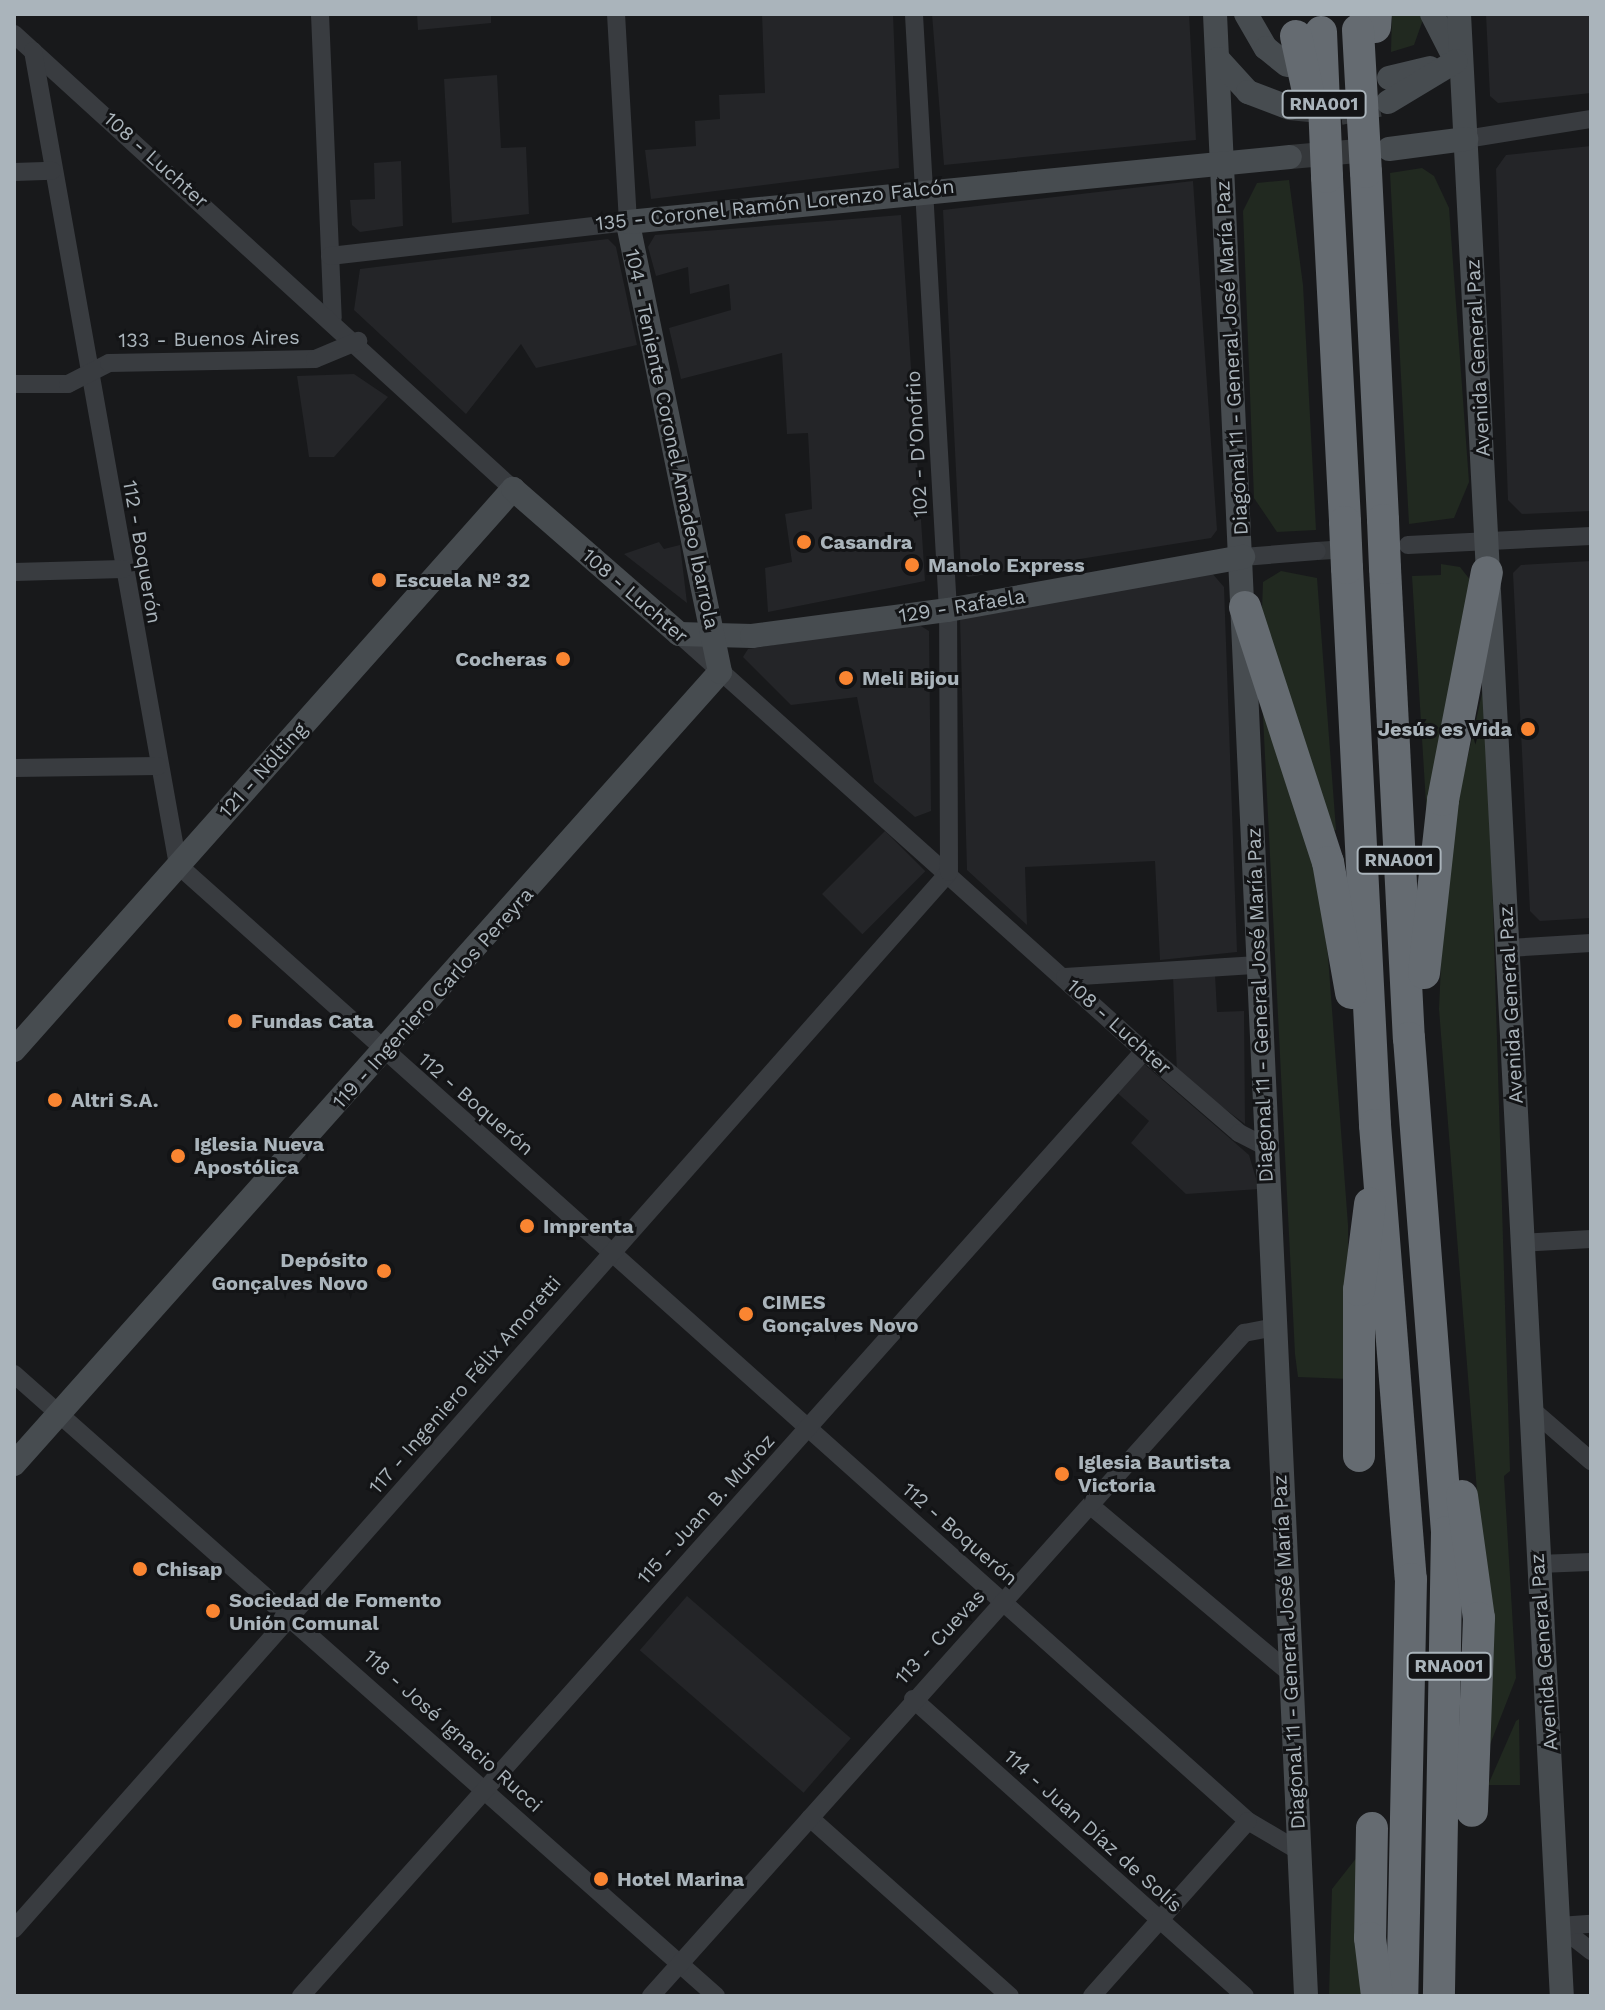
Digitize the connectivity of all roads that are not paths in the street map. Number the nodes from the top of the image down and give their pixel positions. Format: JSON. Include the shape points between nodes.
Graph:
{"nodes":[{"id":1,"x":320,"y":14,"type":"edge"},
{"id":2,"x":616,"y":14,"type":"edge"},
{"id":3,"x":914,"y":14,"type":"edge"},
{"id":4,"x":1215,"y":14,"type":"edge"},
{"id":5,"x":1246,"y":14,"type":"edge"},
{"id":6,"x":1432,"y":14,"type":"edge"},
{"id":7,"x":1459,"y":14,"type":"edge"},
{"id":8,"x":1366,"y":21,"type":"edge"},
{"id":9,"x":1303,"y":32,"type":"edge"},
{"id":10,"x":14,"y":34,"type":"edge"},
{"id":11,"x":33,"y":51,"type":"junction"},
{"id":12,"x":1218,"y":59,"type":"junction"},
{"id":13,"x":1456,"y":61,"type":"junction"},
{"id":14,"x":1388,"y":90,"type":"tunnel mouth"},
{"id":15,"x":1290,"y":108,"type":"tunnel mouth"},
{"id":16,"x":1591,"y":119,"type":"edge"},
{"id":17,"x":1466,"y":139,"type":"junction"},
{"id":18,"x":1389,"y":149,"type":"tunnel mouth"},
{"id":19,"x":1290,"y":157,"type":"tunnel mouth"},
{"id":20,"x":1220,"y":160,"type":"junction"},
{"id":21,"x":52,"y":171,"type":"junction"},
{"id":22,"x":14,"y":172,"type":"edge"},
{"id":23,"x":924,"y":188,"type":"junction"},
{"id":24,"x":628,"y":222,"type":"junction"},
{"id":25,"x":330,"y":256,"type":"junction"},
{"id":26,"x":333,"y":318,"type":"junction"},
{"id":27,"x":358,"y":341,"type":"junction"},
{"id":28,"x":88,"y":375,"type":"junction"},
{"id":29,"x":14,"y":384,"type":"edge"},
{"id":30,"x":513,"y":489,"type":"junction"},
{"id":31,"x":1591,"y":536,"type":"edge"},
{"id":32,"x":1408,"y":545,"type":"tunnel mouth"},
{"id":33,"x":1317,"y":551,"type":"tunnel mouth"},
{"id":34,"x":1243,"y":557,"type":"junction"},
{"id":35,"x":1486,"y":557,"type":"junction"},
{"id":36,"x":123,"y":569,"type":"junction"},
{"id":37,"x":14,"y":572,"type":"edge"},
{"id":38,"x":1245,"y":607,"type":"junction"},
{"id":39,"x":948,"y":610,"type":"junction"},
{"id":40,"x":679,"y":634,"type":"junction"},
{"id":41,"x":715,"y":636,"type":"junction"},
{"id":42,"x":720,"y":672,"type":"junction"},
{"id":43,"x":158,"y":766,"type":"junction"},
{"id":44,"x":14,"y":768,"type":"edge"},
{"id":45,"x":178,"y":865,"type":"junction"},
{"id":46,"x":949,"y":872,"type":"junction"},
{"id":47,"x":1591,"y":943,"type":"edge"},
{"id":48,"x":1508,"y":948,"type":"junction"},
{"id":49,"x":1258,"y":965,"type":"junction"},
{"id":50,"x":1065,"y":977,"type":"junction"},
{"id":51,"x":14,"y":1050,"type":"edge"},
{"id":52,"x":1144,"y":1051,"type":"junction"},
{"id":53,"x":385,"y":1053,"type":"junction"},
{"id":54,"x":1375,"y":1125,"type":"junction"},
{"id":55,"x":1266,"y":1147,"type":"junction"},
{"id":56,"x":1417,"y":1152,"type":"junction"},
{"id":57,"x":1378,"y":1158,"type":"junction"},
{"id":58,"x":1591,"y":1239,"type":"edge"},
{"id":59,"x":1521,"y":1243,"type":"junction"},
{"id":60,"x":611,"y":1252,"type":"junction"},
{"id":61,"x":1274,"y":1327,"type":"junction"},
{"id":62,"x":1432,"y":1337,"type":"junction"},
{"id":63,"x":14,"y":1374,"type":"edge"},
{"id":64,"x":1530,"y":1408,"type":"junction"},
{"id":65,"x":57,"y":1417,"type":"junction"},
{"id":66,"x":807,"y":1430,"type":"junction"},
{"id":67,"x":1359,"y":1456,"type":"dead end"},
{"id":68,"x":1591,"y":1461,"type":"edge"},
{"id":69,"x":14,"y":1464,"type":"edge"},
{"id":70,"x":1091,"y":1506,"type":"junction"},
{"id":71,"x":1591,"y":1562,"type":"edge"},
{"id":72,"x":1538,"y":1564,"type":"junction"},
{"id":73,"x":1004,"y":1601,"type":"junction"},
{"id":74,"x":292,"y":1615,"type":"junction"},
{"id":75,"x":1289,"y":1672,"type":"junction"},
{"id":76,"x":913,"y":1699,"type":"junction"},
{"id":77,"x":484,"y":1788,"type":"junction"},
{"id":78,"x":1472,"y":1811,"type":"dead end"},
{"id":79,"x":810,"y":1818,"type":"junction"},
{"id":80,"x":1248,"y":1821,"type":"junction"},
{"id":81,"x":1372,"y":1828,"type":"dead end"},
{"id":82,"x":1299,"y":1851,"type":"junction"},
{"id":83,"x":1158,"y":1918,"type":"junction"},
{"id":84,"x":1591,"y":1924,"type":"edge"},
{"id":85,"x":1559,"y":1926,"type":"junction"},
{"id":86,"x":14,"y":1929,"type":"edge"},
{"id":87,"x":1591,"y":1951,"type":"edge"},
{"id":88,"x":680,"y":1963,"type":"junction"},
{"id":89,"x":301,"y":1996,"type":"edge"},
{"id":90,"x":651,"y":1996,"type":"edge"},
{"id":91,"x":716,"y":1996,"type":"edge"},
{"id":92,"x":1010,"y":1996,"type":"edge"},
{"id":93,"x":1092,"y":1996,"type":"edge"},
{"id":94,"x":1245,"y":1996,"type":"edge"},
{"id":95,"x":1306,"y":1996,"type":"edge"},
{"id":96,"x":1377,"y":1996,"type":"edge"},
{"id":97,"x":1402,"y":1996,"type":"edge"},
{"id":98,"x":1439,"y":1996,"type":"edge"},
{"id":99,"x":1562,"y":1996,"type":"edge"}],
"edges":[{"from":1,"to":25,"type":"street"},
{"from":2,"to":24,"type":"street","name":"104 - Teniente Coronel Amadeo Ibarrola"},
{"from":3,"to":23,"type":"street","name":"102 - D'Onofrio"},
{"from":4,"to":12,"type":"street","name":"Diagonal 11 - General José María Paz"},
{"from":5,"to":9,"type":"street","via":[[1266,48]]},
{"from":6,"to":13,"type":"street"},
{"from":7,"to":13,"type":"street","name":"Avenida General Paz"},
{"from":8,"to":56,"type":"highway","number":"RNA001","bridge":true,"via":[[1363,128]]},
{"from":9,"to":54,"type":"highway","number":"RNA001","bridge":true,"via":[[1327,178]]},
{"from":10,"to":11,"type":"street","name":"108 - Luchter"},
{"from":11,"to":21,"type":"street","name":"112 - Boquerón"},
{"from":11,"to":26,"type":"street","name":"108 - Luchter"},
{"from":12,"to":15,"type":"street","via":[[1248,92]]},
{"from":12,"to":20,"type":"street","name":"Diagonal 11 - General José María Paz"},
{"from":13,"to":14,"type":"street"},
{"from":13,"to":17,"type":"street","name":"Avenida General Paz"},
{"from":16,"to":17,"type":"street"},
{"from":17,"to":18,"type":"street"},
{"from":17,"to":35,"type":"street","name":"Avenida General Paz"},
{"from":19,"to":20,"type":"street","name":"135 - Coronel Ramón Lorenzo Falcón"},
{"from":20,"to":23,"type":"street","name":"135 - Coronel Ramón Lorenzo Falcón"},
{"from":20,"to":34,"type":"street","name":"Diagonal 11 - General José María Paz"},
{"from":21,"to":22,"type":"street"},
{"from":21,"to":28,"type":"street","name":"112 - Boquerón"},
{"from":23,"to":24,"type":"street","name":"135 - Coronel Ramón Lorenzo Falcón"},
{"from":23,"to":39,"type":"street","name":"102 - D'Onofrio"},
{"from":24,"to":25,"type":"street","name":"135 - Coronel Ramón Lorenzo Falcón"},
{"from":24,"to":41,"type":"street","name":"104 - Teniente Coronel Amadeo Ibarrola"},
{"from":25,"to":26,"type":"street"},
{"from":26,"to":27,"type":"street","name":"108 - Luchter"},
{"from":27,"to":28,"type":"street","name":"133 - Buenos Aires","via":[[315,359],[109,363]]},
{"from":27,"to":30,"type":"street","name":"108 - Luchter"},
{"from":28,"to":29,"type":"street","name":"133 - Buenos Aires","via":[[68,384]]},
{"from":28,"to":36,"type":"street","name":"112 - Boquerón"},
{"from":30,"to":40,"type":"street","name":"108 - Luchter"},
{"from":30,"to":45,"type":"street","name":"121 - Nölting"},
{"from":31,"to":35,"type":"street"},
{"from":32,"to":35,"type":"street"},
{"from":33,"to":34,"type":"street"},
{"from":34,"to":38,"type":"street","name":"Diagonal 11 - General José María Paz"},
{"from":34,"to":39,"type":"street","name":"129 - Rafaela"},
{"from":35,"to":48,"type":"street","name":"Avenida General Paz"},
{"from":35,"to":56,"type":"highway","via":[[1433,864]]},
{"from":36,"to":37,"type":"street"},
{"from":36,"to":43,"type":"street","name":"112 - Boquerón"},
{"from":38,"to":49,"type":"street","name":"Diagonal 11 - General José María Paz"},
{"from":38,"to":54,"type":"highway","via":[[1328,862]]},
{"from":39,"to":41,"type":"street","name":"129 - Rafaela"},
{"from":39,"to":46,"type":"street","name":"102 - D'Onofrio"},
{"from":40,"to":41,"type":"street","name":"129 - Rafaela"},
{"from":40,"to":42,"type":"street","name":"108 - Luchter"},
{"from":41,"to":42,"type":"street","name":"104 - Teniente Coronel Amadeo Ibarrola"},
{"from":42,"to":46,"type":"street","name":"108 - Luchter"},
{"from":42,"to":53,"type":"street","name":"119 - Ingeniero Carlos Pereyra"},
{"from":43,"to":44,"type":"street"},
{"from":43,"to":45,"type":"street","name":"112 - Boquerón"},
{"from":45,"to":51,"type":"street","name":"121 - Nölting"},
{"from":45,"to":53,"type":"street","name":"112 - Boquerón"},
{"from":46,"to":50,"type":"street","name":"108 - Luchter"},
{"from":46,"to":60,"type":"street","name":"117 - Ingeniero Félix Amoretti"},
{"from":47,"to":48,"type":"street"},
{"from":48,"to":59,"type":"street","name":"Avenida General Paz"},
{"from":49,"to":50,"type":"street"},
{"from":49,"to":55,"type":"street","name":"Diagonal 11 - General José María Paz"},
{"from":50,"to":52,"type":"street","name":"108 - Luchter"},
{"from":52,"to":55,"type":"street","name":"108 - Luchter","via":[[1239,1133]]},
{"from":52,"to":66,"type":"street","name":"115 - Juan B. Muñoz"},
{"from":53,"to":60,"type":"street","name":"112 - Boquerón"},
{"from":53,"to":65,"type":"street","name":"119 - Ingeniero Carlos Pereyra"},
{"from":54,"to":57,"type":"highway","number":"RNA001"},
{"from":55,"to":61,"type":"street","name":"Diagonal 11 - General José María Paz"},
{"from":56,"to":62,"type":"highway","number":"RNA001"},
{"from":57,"to":67,"type":"highway","via":[[1361,1253]]},
{"from":57,"to":97,"type":"highway","number":"RNA001","via":[[1411,1579]]},
{"from":58,"to":59,"type":"street"},
{"from":59,"to":64,"type":"street","name":"Avenida General Paz"},
{"from":60,"to":66,"type":"street","name":"112 - Boquerón"},
{"from":60,"to":74,"type":"street","name":"117 - Ingeniero Félix Amoretti"},
{"from":61,"to":70,"type":"street","name":"113 - Cuevas","via":[[1244,1333]]},
{"from":61,"to":75,"type":"street","name":"Diagonal 11 - General José María Paz"},
{"from":62,"to":78,"type":"highway","via":[[1479,1618]]},
{"from":62,"to":98,"type":"highway","number":"RNA001","via":[[1449,1603]]},
{"from":63,"to":65,"type":"street","name":"118 - José Ignacio Rucci"},
{"from":64,"to":68,"type":"street"},
{"from":64,"to":72,"type":"street","name":"Avenida General Paz"},
{"from":65,"to":69,"type":"street","name":"119 - Ingeniero Carlos Pereyra"},
{"from":65,"to":74,"type":"street","name":"118 - José Ignacio Rucci"},
{"from":66,"to":73,"type":"street","name":"112 - Boquerón"},
{"from":66,"to":77,"type":"street","name":"115 - Juan B. Muñoz"},
{"from":70,"to":73,"type":"street","name":"113 - Cuevas"},
{"from":70,"to":75,"type":"street"},
{"from":71,"to":72,"type":"street"},
{"from":72,"to":85,"type":"street","name":"Avenida General Paz"},
{"from":73,"to":76,"type":"street","name":"113 - Cuevas"},
{"from":73,"to":80,"type":"street","name":"112 - Boquerón"},
{"from":74,"to":77,"type":"street","name":"118 - José Ignacio Rucci"},
{"from":74,"to":86,"type":"street","name":"117 - Ingeniero Félix Amoretti"},
{"from":75,"to":82,"type":"street","name":"Diagonal 11 - General José María Paz"},
{"from":76,"to":79,"type":"street","name":"113 - Cuevas"},
{"from":76,"to":83,"type":"street","name":"114 - Juan Díaz de Solís"},
{"from":77,"to":88,"type":"street","name":"118 - José Ignacio Rucci"},
{"from":77,"to":89,"type":"street","name":"115 - Juan B. Muñoz"},
{"from":79,"to":88,"type":"street","name":"113 - Cuevas"},
{"from":79,"to":92,"type":"street"},
{"from":80,"to":82,"type":"street","name":"112 - Boquerón"},
{"from":80,"to":83,"type":"street"},
{"from":81,"to":96,"type":"highway","via":[[1369,1927]]},
{"from":82,"to":95,"type":"street","name":"Diagonal 11 - General José María Paz"},
{"from":83,"to":93,"type":"street"},
{"from":83,"to":94,"type":"street","name":"114 - Juan Díaz de Solís"},
{"from":84,"to":85,"type":"street"},
{"from":85,"to":87,"type":"street"},
{"from":85,"to":99,"type":"street","name":"Avenida General Paz"},
{"from":88,"to":90,"type":"street","name":"113 - Cuevas"},
{"from":88,"to":91,"type":"street","name":"118 - José Ignacio Rucci"}]}
